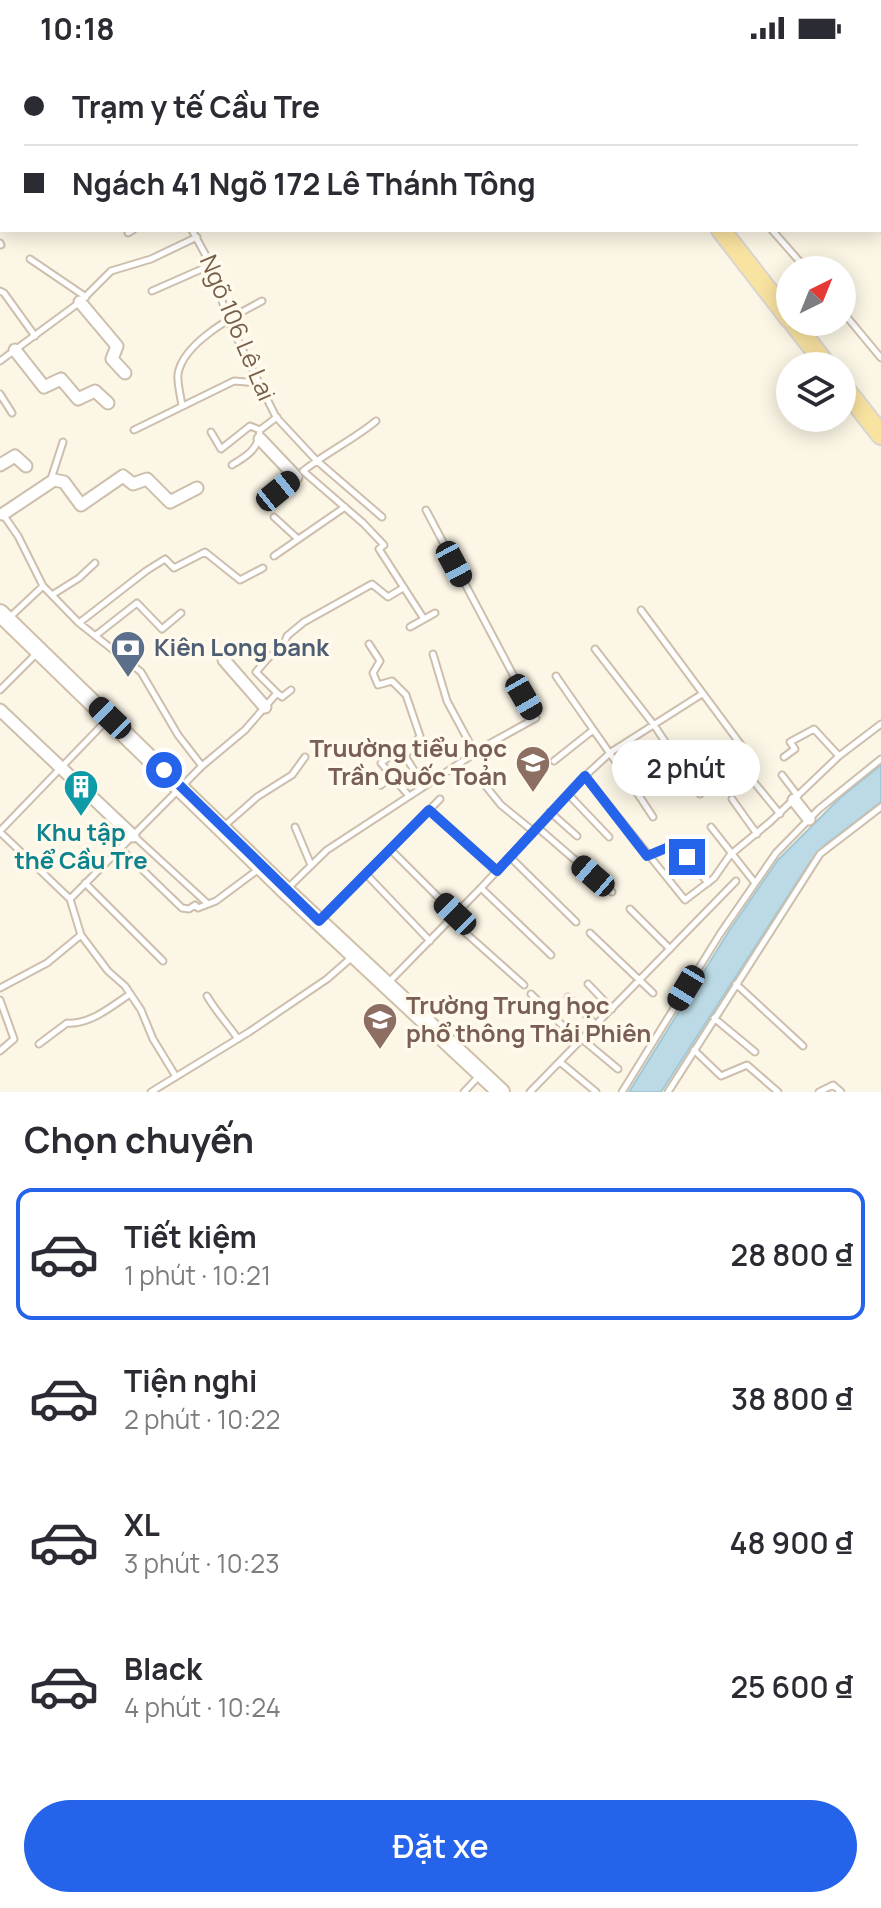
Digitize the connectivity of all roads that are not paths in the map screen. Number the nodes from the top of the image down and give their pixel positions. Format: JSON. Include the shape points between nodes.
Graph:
{"nodes":[{"id":1,"x":193,"y":232,"type":"edge"},
{"id":2,"x":723,"y":232,"type":"edge"},
{"id":3,"x":774,"y":232,"type":"edge"},
{"id":4,"x":197,"y":237,"type":"junction"},
{"id":5,"x":795,"y":256,"type":"edge"},
{"id":6,"x":30,"y":259,"type":"dead end"},
{"id":7,"x":211,"y":265,"type":"junction"},
{"id":8,"x":0,"y":291,"type":"edge"},
{"id":9,"x":152,"y":291,"type":"dead end"},
{"id":10,"x":83,"y":299,"type":"junction"},
{"id":11,"x":262,"y":301,"type":"dead end"},
{"id":12,"x":776,"y":301,"type":"edge"},
{"id":13,"x":228,"y":320,"type":"junction"},
{"id":14,"x":856,"y":327,"type":"edge"},
{"id":15,"x":35,"y":336,"type":"junction"},
{"id":16,"x":804,"y":336,"type":"edge"},
{"id":17,"x":15,"y":350,"type":"junction"},
{"id":18,"x":816,"y":352,"type":"edge"},
{"id":19,"x":880,"y":354,"type":"edge"},
{"id":20,"x":0,"y":361,"type":"edge"},
{"id":21,"x":125,"y":373,"type":"dead end"},
{"id":22,"x":259,"y":383,"type":"junction"},
{"id":23,"x":0,"y":394,"type":"edge"},
{"id":24,"x":108,"y":403,"type":"dead end"},
{"id":25,"x":856,"y":403,"type":"edge"},
{"id":26,"x":182,"y":406,"type":"junction"},
{"id":27,"x":12,"y":413,"type":"dead end"},
{"id":28,"x":277,"y":417,"type":"junction"},
{"id":29,"x":376,"y":421,"type":"dead end"},
{"id":30,"x":134,"y":430,"type":"dead end"},
{"id":31,"x":211,"y":432,"type":"dead end"},
{"id":32,"x":260,"y":434,"type":"junction"},
{"id":33,"x":881,"y":435,"type":"edge"},
{"id":34,"x":63,"y":442,"type":"dead end"},
{"id":35,"x":316,"y":460,"type":"junction"},
{"id":36,"x":0,"y":465,"type":"edge"},
{"id":37,"x":232,"y":465,"type":"dead end"},
{"id":38,"x":26,"y":466,"type":"dead end"},
{"id":39,"x":299,"y":474,"type":"junction"},
{"id":40,"x":50,"y":483,"type":"junction"},
{"id":41,"x":197,"y":488,"type":"dead end"},
{"id":42,"x":278,"y":491,"type":"dead end"},
{"id":43,"x":345,"y":507,"type":"junction"},
{"id":44,"x":426,"y":510,"type":"dead end"},
{"id":45,"x":1,"y":512,"type":"edge"},
{"id":46,"x":274,"y":517,"type":"dead end"},
{"id":47,"x":382,"y":517,"type":"dead end"},
{"id":48,"x":298,"y":539,"type":"junction"},
{"id":49,"x":274,"y":556,"type":"dead end"},
{"id":50,"x":95,"y":563,"type":"dead end"},
{"id":51,"x":263,"y":568,"type":"dead end"},
{"id":52,"x":43,"y":586,"type":"junction"},
{"id":53,"x":403,"y":588,"type":"junction"},
{"id":54,"x":53,"y":596,"type":"junction"},
{"id":55,"x":641,"y":610,"type":"dead end"},
{"id":56,"x":181,"y":613,"type":"dead end"},
{"id":57,"x":435,"y":613,"type":"dead end"},
{"id":58,"x":4,"y":616,"type":"edge"},
{"id":59,"x":424,"y":619,"type":"junction"},
{"id":60,"x":79,"y":623,"type":"junction"},
{"id":61,"x":410,"y":627,"type":"dead end"},
{"id":62,"x":95,"y":636,"type":"junction"},
{"id":63,"x":369,"y":644,"type":"dead end"},
{"id":64,"x":595,"y":649,"type":"dead end"},
{"id":65,"x":39,"y":650,"type":"junction"},
{"id":66,"x":433,"y":654,"type":"dead end"},
{"id":67,"x":224,"y":660,"type":"dead end"},
{"id":68,"x":556,"y":676,"type":"dead end"},
{"id":69,"x":0,"y":690,"type":"edge"},
{"id":70,"x":291,"y":690,"type":"dead end"},
{"id":71,"x":277,"y":693,"type":"junction"},
{"id":72,"x":702,"y":694,"type":"junction"},
{"id":73,"x":265,"y":707,"type":"junction"},
{"id":74,"x":0,"y":710,"type":"edge"},
{"id":75,"x":110,"y":718,"type":"junction"},
{"id":76,"x":881,"y":724,"type":"edge"},
{"id":77,"x":654,"y":725,"type":"junction"},
{"id":78,"x":593,"y":730,"type":"junction"},
{"id":79,"x":611,"y":752,"type":"junction"},
{"id":80,"x":394,"y":753,"type":"dead end"},
{"id":81,"x":475,"y":753,"type":"junction"},
{"id":82,"x":747,"y":753,"type":"dead end"},
{"id":83,"x":839,"y":756,"type":"junction"},
{"id":84,"x":305,"y":757,"type":"dead end"},
{"id":85,"x":784,"y":757,"type":"dead end"},
{"id":86,"x":881,"y":759,"type":"edge"},
{"id":87,"x":554,"y":761,"type":"dead end"},
{"id":88,"x":202,"y":766,"type":"junction"},
{"id":89,"x":62,"y":769,"type":"junction"},
{"id":90,"x":362,"y":770,"type":"dead end"},
{"id":91,"x":782,"y":775,"type":"dead end"},
{"id":92,"x":392,"y":776,"type":"junction"},
{"id":93,"x":585,"y":776,"type":"junction"},
{"id":94,"x":749,"y":776,"type":"dead end"},
{"id":95,"x":480,"y":779,"type":"dead end"},
{"id":96,"x":424,"y":786,"type":"junction"},
{"id":97,"x":182,"y":788,"type":"junction"},
{"id":98,"x":568,"y":794,"type":"junction"},
{"id":99,"x":700,"y":794,"type":"dead end"},
{"id":100,"x":409,"y":796,"type":"junction"},
{"id":101,"x":796,"y":798,"type":"junction"},
{"id":102,"x":440,"y":799,"type":"dead end"},
{"id":103,"x":732,"y":799,"type":"dead end"},
{"id":104,"x":881,"y":807,"type":"edge"},
{"id":105,"x":429,"y":810,"type":"junction"},
{"id":106,"x":550,"y":812,"type":"junction"},
{"id":107,"x":780,"y":814,"type":"junction"},
{"id":108,"x":653,"y":817,"type":"dead end"},
{"id":109,"x":809,"y":819,"type":"junction"},
{"id":110,"x":295,"y":827,"type":"dead end"},
{"id":111,"x":711,"y":827,"type":"dead end"},
{"id":112,"x":222,"y":828,"type":"junction"},
{"id":113,"x":535,"y":829,"type":"junction"},
{"id":114,"x":0,"y":831,"type":"edge"},
{"id":115,"x":757,"y":834,"type":"junction"},
{"id":116,"x":133,"y":836,"type":"junction"},
{"id":117,"x":577,"y":836,"type":"dead end"},
{"id":118,"x":609,"y":837,"type":"dead end"},
{"id":119,"x":121,"y":849,"type":"junction"},
{"id":120,"x":391,"y":850,"type":"junction"},
{"id":121,"x":730,"y":855,"type":"junction"},
{"id":122,"x":647,"y":856,"type":"junction"},
{"id":123,"x":510,"y":857,"type":"junction"},
{"id":124,"x":311,"y":865,"type":"junction"},
{"id":125,"x":261,"y":867,"type":"junction"},
{"id":126,"x":497,"y":871,"type":"junction"},
{"id":127,"x":366,"y":874,"type":"junction"},
{"id":128,"x":736,"y":881,"type":"dead end"},
{"id":129,"x":85,"y":883,"type":"junction"},
{"id":130,"x":708,"y":883,"type":"junction"},
{"id":131,"x":755,"y":883,"type":"junction"},
{"id":132,"x":481,"y":888,"type":"junction"},
{"id":133,"x":285,"y":890,"type":"junction"},
{"id":134,"x":612,"y":892,"type":"dead end"},
{"id":135,"x":70,"y":899,"type":"junction"},
{"id":136,"x":208,"y":904,"type":"junction"},
{"id":137,"x":630,"y":909,"type":"dead end"},
{"id":138,"x":453,"y":916,"type":"junction"},
{"id":139,"x":319,"y":921,"type":"junction"},
{"id":140,"x":576,"y":922,"type":"dead end"},
{"id":141,"x":590,"y":933,"type":"dead end"},
{"id":142,"x":81,"y":935,"type":"junction"},
{"id":143,"x":430,"y":941,"type":"junction"},
{"id":144,"x":670,"y":949,"type":"junction"},
{"id":145,"x":355,"y":955,"type":"junction"},
{"id":146,"x":551,"y":955,"type":"dead end"},
{"id":147,"x":163,"y":961,"type":"dead end"},
{"id":148,"x":640,"y":980,"type":"junction"},
{"id":149,"x":588,"y":984,"type":"dead end"},
{"id":150,"x":736,"y":984,"type":"junction"},
{"id":151,"x":386,"y":985,"type":"junction"},
{"id":152,"x":524,"y":985,"type":"dead end"},
{"id":153,"x":0,"y":988,"type":"edge"},
{"id":154,"x":653,"y":993,"type":"dead end"},
{"id":155,"x":130,"y":994,"type":"junction"},
{"id":156,"x":531,"y":994,"type":"dead end"},
{"id":157,"x":207,"y":996,"type":"dead end"},
{"id":158,"x":568,"y":997,"type":"dead end"},
{"id":159,"x":0,"y":1000,"type":"edge"},
{"id":160,"x":612,"y":1009,"type":"junction"},
{"id":161,"x":714,"y":1018,"type":"junction"},
{"id":162,"x":596,"y":1025,"type":"junction"},
{"id":163,"x":238,"y":1039,"type":"junction"},
{"id":164,"x":581,"y":1040,"type":"junction"},
{"id":165,"x":39,"y":1044,"type":"dead end"},
{"id":166,"x":803,"y":1046,"type":"dead end"},
{"id":167,"x":694,"y":1050,"type":"junction"},
{"id":168,"x":0,"y":1051,"type":"edge"},
{"id":169,"x":755,"y":1052,"type":"dead end"},
{"id":170,"x":560,"y":1062,"type":"junction"},
{"id":171,"x":618,"y":1069,"type":"dead end"},
{"id":172,"x":482,"y":1073,"type":"junction"},
{"id":173,"x":175,"y":1075,"type":"junction"},
{"id":174,"x":151,"y":1092,"type":"edge"},
{"id":175,"x":464,"y":1092,"type":"edge"},
{"id":176,"x":501,"y":1092,"type":"edge"},
{"id":177,"x":530,"y":1092,"type":"edge"},
{"id":178,"x":596,"y":1092,"type":"edge"},
{"id":179,"x":622,"y":1092,"type":"edge"},
{"id":180,"x":668,"y":1092,"type":"edge"},
{"id":181,"x":778,"y":1092,"type":"edge"},
{"id":182,"x":819,"y":1092,"type":"edge"},
{"id":183,"x":841,"y":1092,"type":"edge"}],
"edges":[{"from":1,"to":4,"type":"lane","name":"Ngõ 106 Lê Lai"},
{"from":2,"to":12,"type":"main road"},
{"from":3,"to":5,"type":"lane"},
{"from":4,"to":7,"type":"lane","name":"Ngõ 106 Lê Lai"},
{"from":4,"to":10,"type":"lane","via":[[111,271]]},
{"from":6,"to":10,"type":"lane"},
{"from":7,"to":9,"type":"lane"},
{"from":7,"to":13,"type":"lane","name":"Ngõ 106 Lê Lai"},
{"from":8,"to":15,"type":"lane"},
{"from":10,"to":15,"type":"lane"},
{"from":10,"to":21,"type":"street","via":[[117,346],[112,359]]},
{"from":11,"to":13,"type":"lane"},
{"from":13,"to":22,"type":"lane","name":"Ngõ 106 Lê Lai"},
{"from":13,"to":26,"type":"lane","via":[[187,352],[178,375]]},
{"from":14,"to":19,"type":"lane"},
{"from":15,"to":17,"type":"lane"},
{"from":16,"to":18,"type":"main road"},
{"from":17,"to":20,"type":"lane"},
{"from":17,"to":24,"type":"street","via":[[44,387],[61,379],[78,399],[95,391]]},
{"from":22,"to":26,"type":"lane","via":[[234,381]]},
{"from":22,"to":28,"type":"lane","name":"Ngõ 106 Lê Lai"},
{"from":23,"to":27,"type":"lane"},
{"from":25,"to":33,"type":"main road"},
{"from":26,"to":30,"type":"lane"},
{"from":28,"to":32,"type":"lane"},
{"from":28,"to":35,"type":"lane","name":"Ngõ 106 Lê Lai"},
{"from":29,"to":35,"type":"lane"},
{"from":31,"to":32,"type":"lane","via":[[221,449],[250,426]]},
{"from":32,"to":37,"type":"lane","via":[[251,454]]},
{"from":32,"to":39,"type":"street"},
{"from":34,"to":40,"type":"lane"},
{"from":35,"to":39,"type":"lane"},
{"from":35,"to":47,"type":"lane","name":"Ngõ 106 Lê Lai"},
{"from":36,"to":38,"type":"street","via":[[15,456]]},
{"from":39,"to":42,"type":"lane"},
{"from":39,"to":43,"type":"lane"},
{"from":40,"to":41,"type":"street","via":[[64,482],[81,505],[123,476],[133,484],[147,479],[170,502]]},
{"from":40,"to":45,"type":"street"},
{"from":43,"to":48,"type":"lane"},
{"from":43,"to":53,"type":"lane","via":[[384,545],[379,549]]},
{"from":44,"to":81,"type":"lane","via":[[536,718]]},
{"from":45,"to":52,"type":"lane"},
{"from":46,"to":48,"type":"lane"},
{"from":48,"to":49,"type":"lane"},
{"from":50,"to":54,"type":"lane"},
{"from":51,"to":60,"type":"lane","via":[[240,580],[205,552],[174,568],[165,559]]},
{"from":52,"to":54,"type":"lane"},
{"from":52,"to":58,"type":"lane"},
{"from":53,"to":59,"type":"lane"},
{"from":53,"to":71,"type":"lane","via":[[388,597],[372,584],[287,636],[283,647],[256,672]]},
{"from":54,"to":60,"type":"lane"},
{"from":55,"to":72,"type":"lane"},
{"from":56,"to":62,"type":"lane","via":[[162,629],[137,603]]},
{"from":57,"to":59,"type":"lane"},
{"from":58,"to":65,"type":"main road"},
{"from":59,"to":61,"type":"lane"},
{"from":60,"to":62,"type":"lane"},
{"from":62,"to":88,"type":"lane","via":[[141,672]]},
{"from":63,"to":96,"type":"lane","via":[[380,661],[373,673],[378,685],[392,681],[406,695],[420,736],[405,756]]},
{"from":64,"to":77,"type":"lane"},
{"from":65,"to":69,"type":"lane"},
{"from":65,"to":75,"type":"main road"},
{"from":66,"to":81,"type":"lane","via":[[447,701]]},
{"from":67,"to":73,"type":"street"},
{"from":68,"to":78,"type":"lane"},
{"from":70,"to":71,"type":"lane","via":[[282,697]]},
{"from":71,"to":73,"type":"lane"},
{"from":72,"to":77,"type":"lane"},
{"from":72,"to":82,"type":"lane"},
{"from":73,"to":88,"type":"lane"},
{"from":74,"to":89,"type":"street"},
{"from":75,"to":89,"type":"lane"},
{"from":75,"to":97,"type":"main road"},
{"from":76,"to":83,"type":"lane"},
{"from":77,"to":79,"type":"lane"},
{"from":77,"to":99,"type":"lane"},
{"from":78,"to":79,"type":"lane"},
{"from":78,"to":87,"type":"lane"},
{"from":79,"to":93,"type":"lane"},
{"from":79,"to":108,"type":"lane"},
{"from":80,"to":92,"type":"lane","via":[[381,763]]},
{"from":81,"to":96,"type":"lane"},
{"from":83,"to":85,"type":"lane","via":[[814,729],[790,742],[795,749]]},
{"from":83,"to":101,"type":"lane"},
{"from":84,"to":112,"type":"lane","via":[[292,775]]},
{"from":86,"to":109,"type":"lane"},
{"from":88,"to":97,"type":"lane"},
{"from":89,"to":114,"type":"lane"},
{"from":89,"to":116,"type":"street"},
{"from":90,"to":92,"type":"lane","via":[[358,775],[363,781],[372,776],[381,785]]},
{"from":91,"to":101,"type":"lane"},
{"from":92,"to":100,"type":"lane"},
{"from":93,"to":98,"type":"lane"},
{"from":93,"to":122,"type":"lane"},
{"from":94,"to":107,"type":"lane"},
{"from":95,"to":113,"type":"lane","via":[[501,805]]},
{"from":96,"to":100,"type":"lane"},
{"from":97,"to":112,"type":"main road"},
{"from":97,"to":116,"type":"lane"},
{"from":98,"to":106,"type":"lane"},
{"from":98,"to":118,"type":"lane"},
{"from":100,"to":124,"type":"lane"},
{"from":101,"to":107,"type":"lane"},
{"from":101,"to":109,"type":"street"},
{"from":102,"to":105,"type":"lane"},
{"from":103,"to":115,"type":"lane"},
{"from":104,"to":150,"type":"lane","via":[[820,854]]},
{"from":105,"to":120,"type":"lane"},
{"from":105,"to":126,"type":"lane"},
{"from":106,"to":113,"type":"lane"},
{"from":106,"to":117,"type":"lane"},
{"from":107,"to":115,"type":"lane"},
{"from":109,"to":131,"type":"lane"},
{"from":110,"to":124,"type":"lane"},
{"from":111,"to":121,"type":"lane"},
{"from":112,"to":125,"type":"main road"},
{"from":113,"to":123,"type":"lane"},
{"from":113,"to":134,"type":"lane"},
{"from":114,"to":135,"type":"lane"},
{"from":115,"to":121,"type":"lane"},
{"from":116,"to":119,"type":"lane"},
{"from":116,"to":136,"type":"lane"},
{"from":119,"to":129,"type":"lane"},
{"from":119,"to":136,"type":"lane","via":[[182,908]]},
{"from":120,"to":127,"type":"lane"},
{"from":120,"to":138,"type":"lane"},
{"from":121,"to":130,"type":"lane"},
{"from":121,"to":131,"type":"lane"},
{"from":122,"to":130,"type":"lane","via":[[676,844]]},
{"from":122,"to":130,"type":"lane","via":[[685,900]]},
{"from":123,"to":126,"type":"lane"},
{"from":123,"to":140,"type":"lane"},
{"from":124,"to":133,"type":"lane"},
{"from":125,"to":133,"type":"main road"},
{"from":125,"to":136,"type":"lane"},
{"from":126,"to":132,"type":"lane"},
{"from":127,"to":139,"type":"lane"},
{"from":127,"to":143,"type":"lane"},
{"from":128,"to":144,"type":"lane"},
{"from":129,"to":135,"type":"lane"},
{"from":129,"to":147,"type":"lane"},
{"from":131,"to":179,"type":"lane"},
{"from":132,"to":138,"type":"lane"},
{"from":132,"to":146,"type":"lane"},
{"from":133,"to":139,"type":"main road"},
{"from":135,"to":142,"type":"lane"},
{"from":137,"to":144,"type":"lane"},
{"from":138,"to":143,"type":"lane"},
{"from":138,"to":152,"type":"lane"},
{"from":139,"to":145,"type":"main road"},
{"from":141,"to":148,"type":"lane"},
{"from":142,"to":153,"type":"lane","via":[[47,963]]},
{"from":142,"to":155,"type":"lane"},
{"from":143,"to":151,"type":"lane"},
{"from":144,"to":148,"type":"lane"},
{"from":145,"to":151,"type":"main road"},
{"from":145,"to":163,"type":"lane"},
{"from":148,"to":154,"type":"lane"},
{"from":148,"to":160,"type":"lane"},
{"from":149,"to":160,"type":"lane"},
{"from":150,"to":161,"type":"lane"},
{"from":150,"to":166,"type":"lane"},
{"from":151,"to":172,"type":"main road"},
{"from":155,"to":165,"type":"lane","via":[[91,1019],[55,1029]]},
{"from":155,"to":173,"type":"lane"},
{"from":156,"to":164,"type":"lane"},
{"from":157,"to":163,"type":"lane"},
{"from":158,"to":162,"type":"lane"},
{"from":159,"to":168,"type":"lane","via":[[14,1035]]},
{"from":160,"to":162,"type":"lane"},
{"from":161,"to":167,"type":"lane"},
{"from":161,"to":169,"type":"lane"},
{"from":162,"to":164,"type":"lane"},
{"from":163,"to":173,"type":"lane"},
{"from":164,"to":170,"type":"lane"},
{"from":164,"to":171,"type":"lane"},
{"from":167,"to":180,"type":"lane"},
{"from":167,"to":181,"type":"lane","via":[[721,1076],[747,1065]]},
{"from":170,"to":177,"type":"lane"},
{"from":170,"to":178,"type":"lane"},
{"from":172,"to":175,"type":"lane"},
{"from":172,"to":176,"type":"main road"},
{"from":173,"to":174,"type":"lane"},
{"from":182,"to":183,"type":"lane","via":[[833,1085]]}]}
